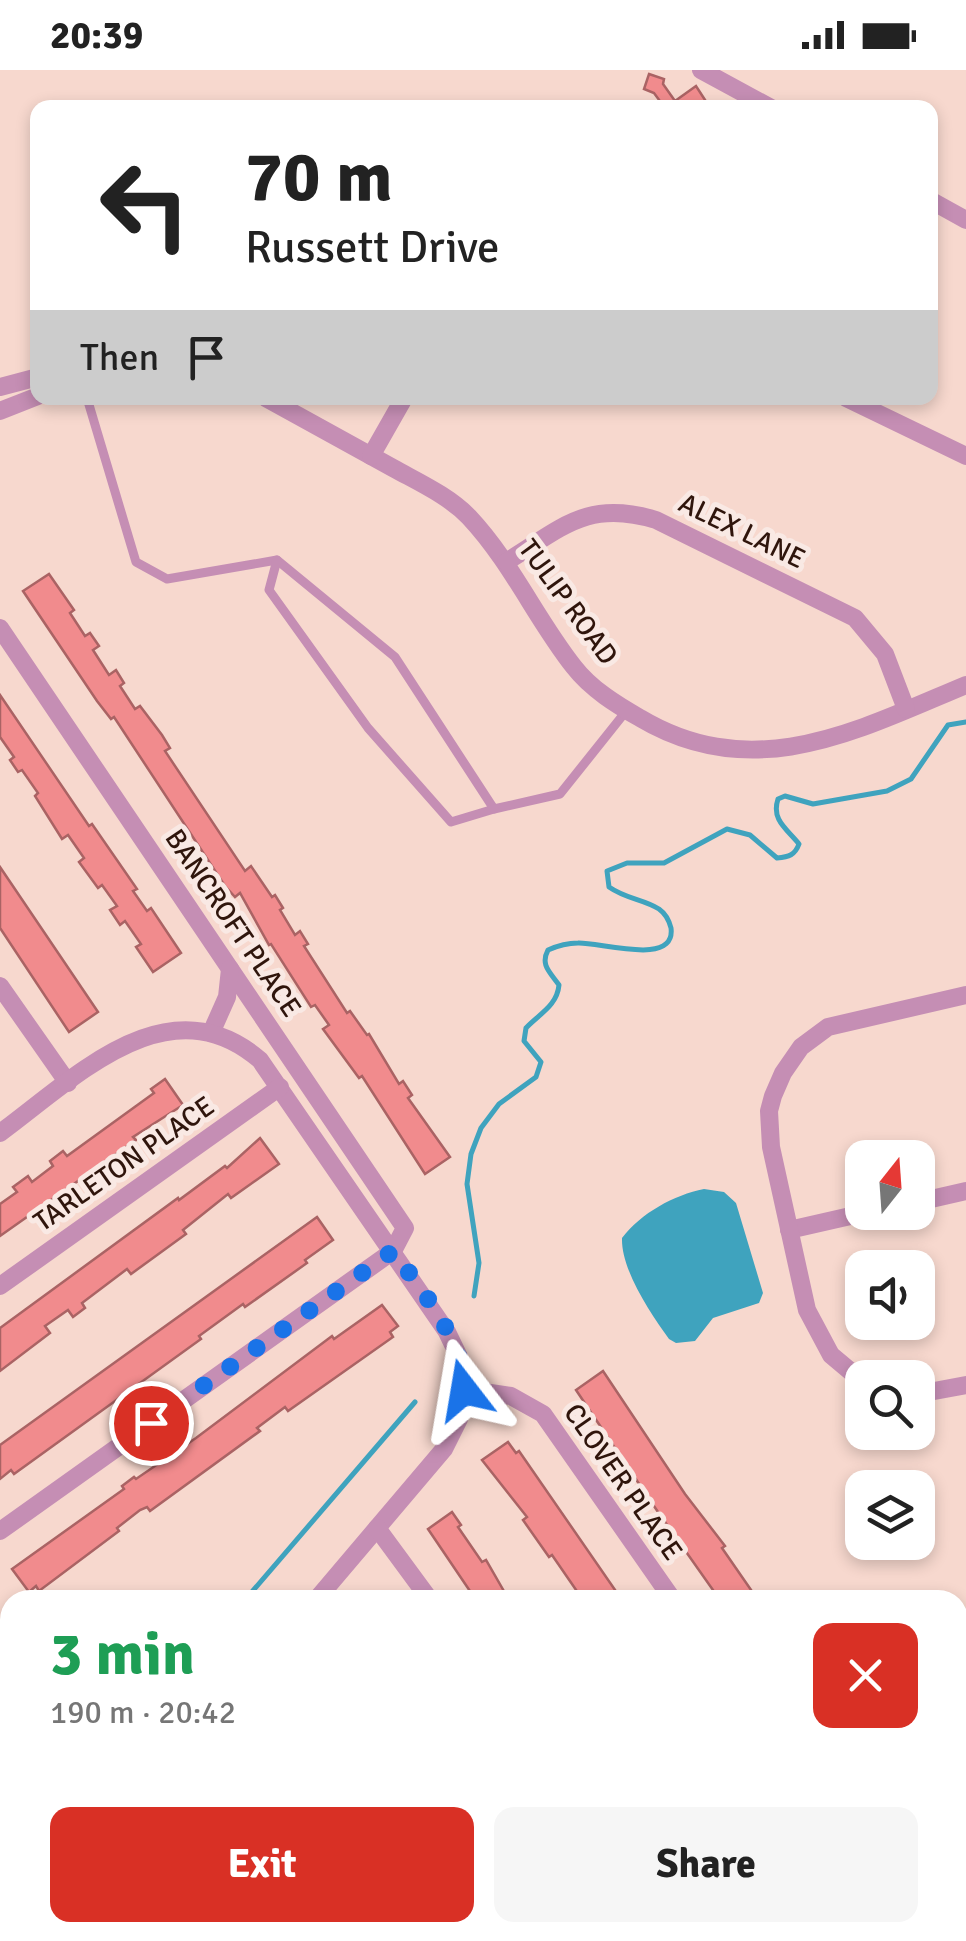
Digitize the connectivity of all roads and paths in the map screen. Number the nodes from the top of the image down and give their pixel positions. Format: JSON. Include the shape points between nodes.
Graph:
{"nodes":[{"id":1,"x":701,"y":70,"type":"edge"},
{"id":2,"x":756,"y":100,"type":"edge"},
{"id":3,"x":938,"y":204,"type":"edge"},
{"id":4,"x":966,"y":220,"type":"edge"},
{"id":5,"x":30,"y":380,"type":"edge"},
{"id":6,"x":0,"y":387,"type":"edge"},
{"id":7,"x":30,"y":399,"type":"edge"},
{"id":8,"x":89,"y":405,"type":"edge"},
{"id":9,"x":279,"y":405,"type":"edge"},
{"id":10,"x":400,"y":405,"type":"edge"},
{"id":11,"x":860,"y":405,"type":"edge"},
{"id":12,"x":0,"y":411,"type":"edge"},
{"id":13,"x":371,"y":456,"type":"junction"},
{"id":14,"x":966,"y":456,"type":"edge"},
{"id":15,"x":277,"y":560,"type":"junction"},
{"id":16,"x":506,"y":562,"type":"junction"},
{"id":17,"x":0,"y":628,"type":"edge"},
{"id":18,"x":966,"y":684,"type":"edge"},
{"id":19,"x":626,"y":710,"type":"junction"},
{"id":20,"x":906,"y":710,"type":"junction"},
{"id":21,"x":494,"y":810,"type":"junction"},
{"id":22,"x":230,"y":969,"type":"junction"},
{"id":23,"x":0,"y":986,"type":"edge"},
{"id":24,"x":966,"y":995,"type":"edge"},
{"id":25,"x":211,"y":1033,"type":"junction"},
{"id":26,"x":68,"y":1083,"type":"junction"},
{"id":27,"x":280,"y":1086,"type":"junction"},
{"id":28,"x":0,"y":1134,"type":"edge"},
{"id":29,"x":966,"y":1191,"type":"edge"},
{"id":30,"x":935,"y":1198,"type":"edge"},
{"id":31,"x":845,"y":1217,"type":"edge"},
{"id":32,"x":789,"y":1230,"type":"junction"},
{"id":33,"x":393,"y":1251,"type":"junction"},
{"id":34,"x":0,"y":1286,"type":"edge"},
{"id":35,"x":845,"y":1367,"type":"edge"},
{"id":36,"x":966,"y":1385,"type":"edge"},
{"id":37,"x":464,"y":1390,"type":"junction"},
{"id":38,"x":935,"y":1391,"type":"edge"},
{"id":39,"x":378,"y":1528,"type":"junction"},
{"id":40,"x":0,"y":1531,"type":"edge"},
{"id":41,"x":325,"y":1590,"type":"edge"},
{"id":42,"x":423,"y":1590,"type":"edge"},
{"id":43,"x":666,"y":1590,"type":"edge"}],
"edges":[{"from":1,"to":2,"type":"street"},
{"from":3,"to":4,"type":"street"},
{"from":5,"to":6,"type":"street"},
{"from":7,"to":12,"type":"street"},
{"from":8,"to":15,"type":"lane","via":[[136,562],[166,579]]},
{"from":9,"to":13,"type":"street","name":"TULIP ROAD"},
{"from":10,"to":13,"type":"street"},
{"from":11,"to":14,"type":"street"},
{"from":13,"to":16,"type":"street","name":"TULIP ROAD","via":[[467,514]]},
{"from":15,"to":21,"type":"lane","via":[[395,656]]},
{"from":15,"to":21,"type":"lane","via":[[269,590],[380,742],[451,822]]},
{"from":16,"to":19,"type":"street","name":"TULIP ROAD","via":[[577,671]]},
{"from":16,"to":20,"type":"street","name":"ALEX LANE","via":[[594,512],[656,520],[855,618],[885,654]]},
{"from":17,"to":22,"type":"street","name":"BANCROFT PLACE"},
{"from":18,"to":20,"type":"street","name":"TULIP ROAD"},
{"from":19,"to":20,"type":"street","name":"TULIP ROAD","via":[[672,733],[748,751],[815,744]]},
{"from":19,"to":21,"type":"lane","via":[[560,794]]},
{"from":22,"to":25,"type":"street","via":[[227,998]]},
{"from":22,"to":33,"type":"street","name":"BANCROFT PLACE","via":[[404,1228]]},
{"from":23,"to":26,"type":"street"},
{"from":24,"to":32,"type":"street","via":[[828,1027],[801,1047],[769,1112]]},
{"from":25,"to":26,"type":"street","via":[[180,1028],[146,1035]]},
{"from":25,"to":27,"type":"street","via":[[246,1048]]},
{"from":26,"to":28,"type":"street"},
{"from":27,"to":33,"type":"street"},
{"from":27,"to":34,"type":"street","name":"TARLETON PLACE"},
{"from":29,"to":30,"type":"street"},
{"from":31,"to":32,"type":"street"},
{"from":32,"to":35,"type":"street","via":[[812,1325]]},
{"from":33,"to":37,"type":"street","via":[[452,1340]]},
{"from":33,"to":40,"type":"street"},
{"from":36,"to":38,"type":"street"},
{"from":37,"to":39,"type":"street","via":[[460,1420],[444,1449]]},
{"from":37,"to":43,"type":"street","name":"CLOVER PLACE","via":[[511,1396],[543,1414]]},
{"from":39,"to":41,"type":"street"},
{"from":39,"to":42,"type":"street"}]}
